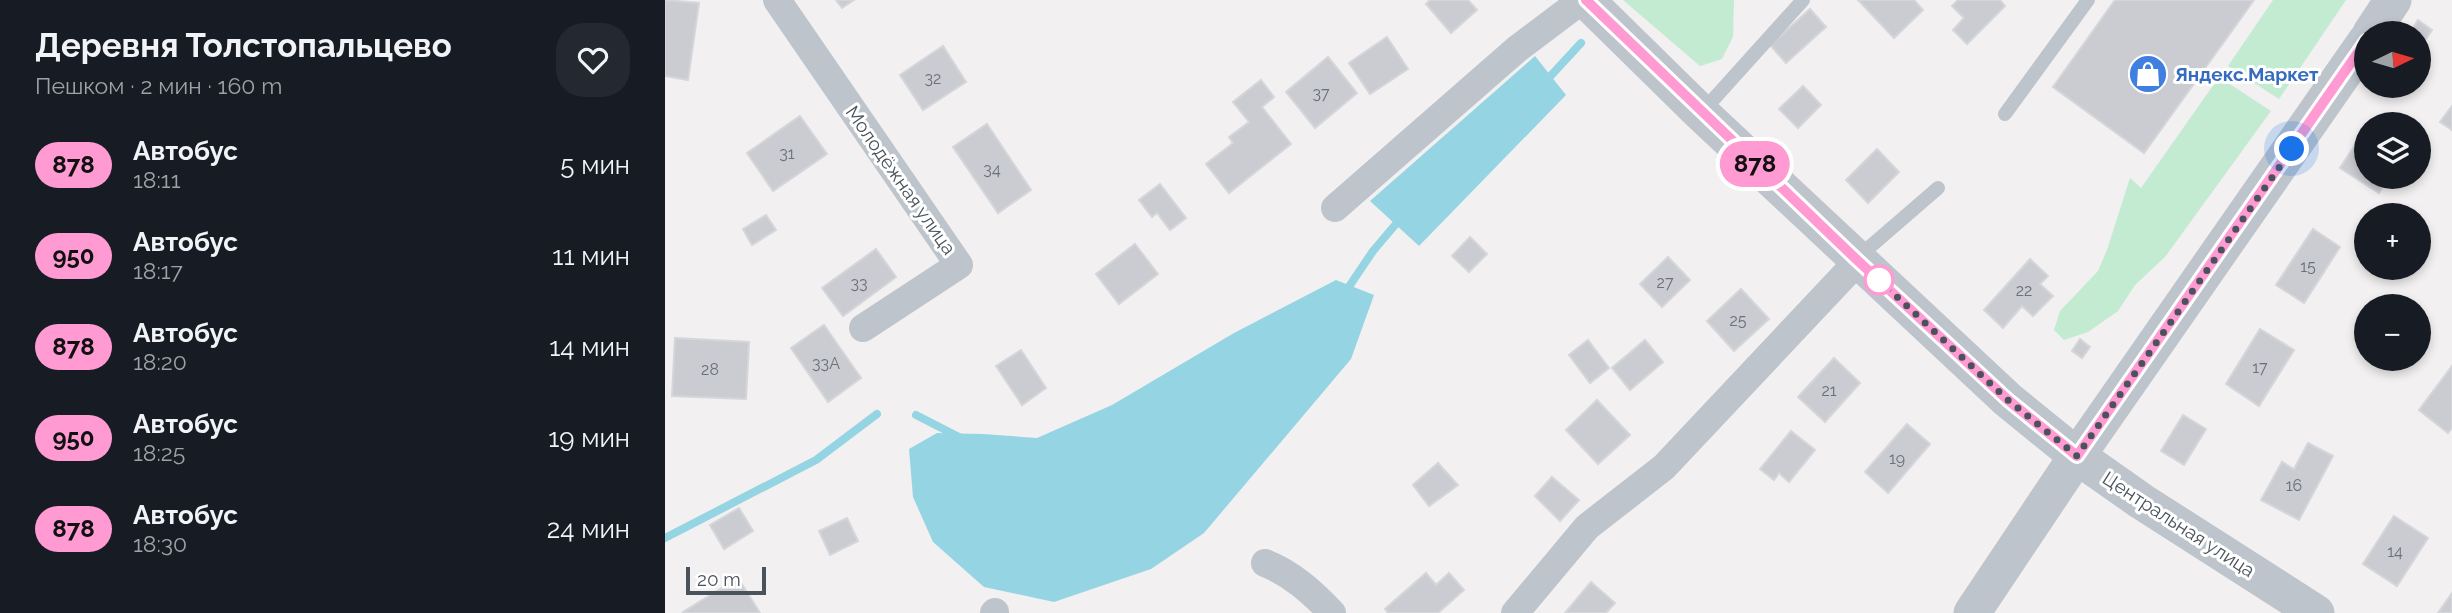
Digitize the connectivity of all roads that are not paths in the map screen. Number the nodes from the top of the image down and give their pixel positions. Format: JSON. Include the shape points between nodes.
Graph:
{"nodes":[{"id":1,"x":776,"y":0,"type":"edge"},
{"id":2,"x":1584,"y":0,"type":"edge"},
{"id":3,"x":1803,"y":0,"type":"edge"},
{"id":4,"x":2088,"y":0,"type":"edge"},
{"id":5,"x":2393,"y":0,"type":"edge"},
{"id":6,"x":2379,"y":21,"type":"edge"},
{"id":7,"x":2354,"y":58,"type":"edge"},
{"id":8,"x":1701,"y":113,"type":"junction"},
{"id":9,"x":2005,"y":114,"type":"dead end"},
{"id":10,"x":1938,"y":188,"type":"dead end"},
{"id":11,"x":1335,"y":208,"type":"dead end"},
{"id":12,"x":1856,"y":260,"type":"junction"},
{"id":13,"x":863,"y":328,"type":"dead end"},
{"id":14,"x":2077,"y":456,"type":"junction"},
{"id":15,"x":1265,"y":563,"type":"dead end"},
{"id":16,"x":1332,"y":613,"type":"edge"},
{"id":17,"x":1514,"y":613,"type":"edge"},
{"id":18,"x":1972,"y":613,"type":"edge"},
{"id":19,"x":2316,"y":613,"type":"edge"}],
"edges":[{"from":1,"to":13,"type":"street","name":"Молодёжная улица","via":[[959,265]]},
{"from":2,"to":8,"type":"street","name":"Центральная улица"},
{"from":2,"to":11,"type":"street","via":[[1517,49]]},
{"from":3,"to":8,"type":"lane"},
{"from":4,"to":9,"type":"lane"},
{"from":5,"to":6,"type":"street"},
{"from":7,"to":14,"type":"street"},
{"from":8,"to":12,"type":"street","name":"Центральная улица"},
{"from":10,"to":12,"type":"lane"},
{"from":12,"to":14,"type":"street","name":"Центральная улица","via":[[2008,400]]},
{"from":12,"to":17,"type":"street","via":[[1664,467],[1587,527]]},
{"from":14,"to":18,"type":"street"},
{"from":14,"to":19,"type":"street","name":"Центральная улица"},
{"from":15,"to":16,"type":"street","via":[[1297,580]]}]}
